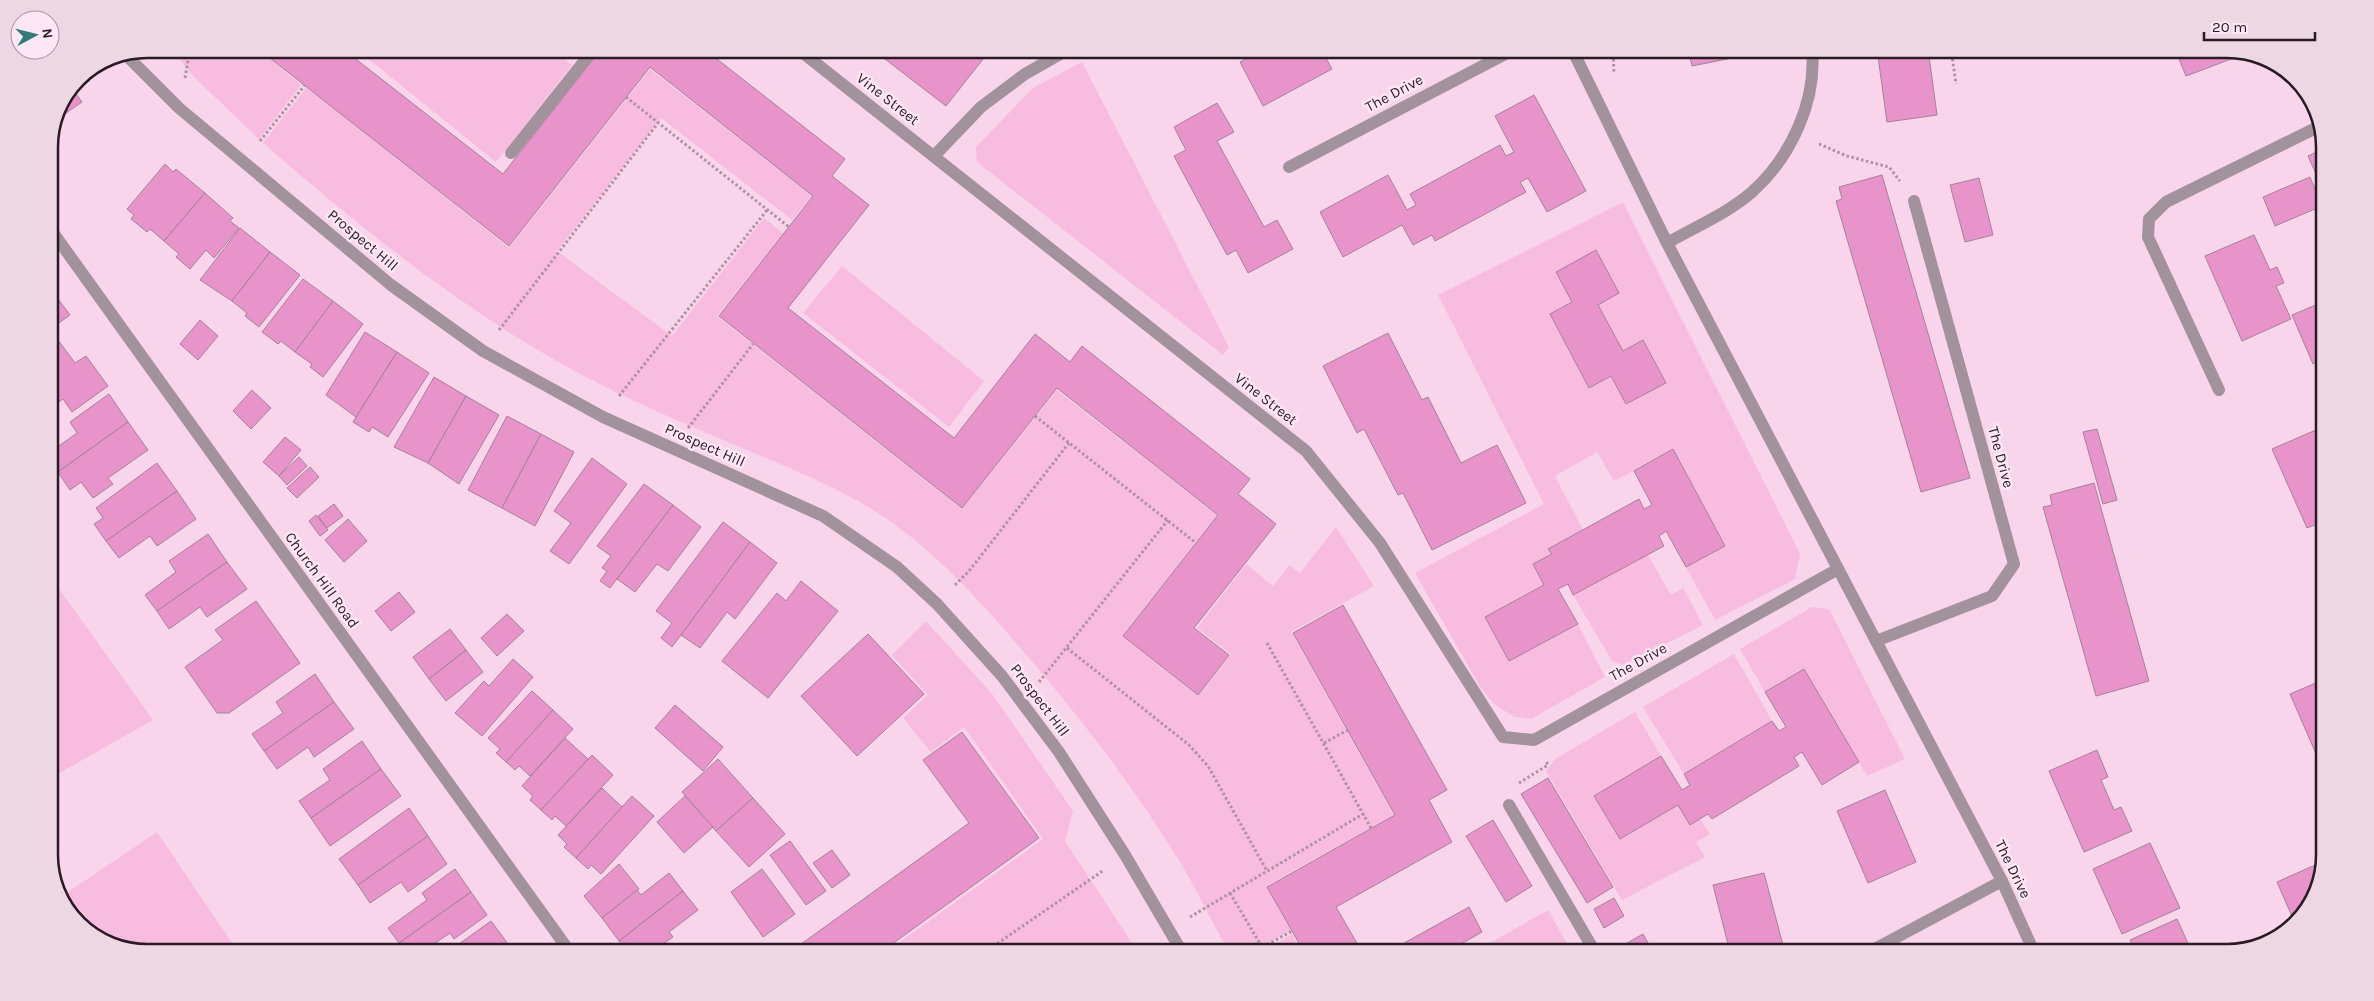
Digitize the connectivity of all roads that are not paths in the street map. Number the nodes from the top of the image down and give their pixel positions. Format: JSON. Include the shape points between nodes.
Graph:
{"nodes":[{"id":1,"x":587,"y":58,"type":"edge"},
{"id":2,"x":809,"y":58,"type":"edge"},
{"id":3,"x":1053,"y":58,"type":"edge"},
{"id":4,"x":1498,"y":58,"type":"edge"},
{"id":5,"x":1576,"y":58,"type":"edge"},
{"id":6,"x":1813,"y":58,"type":"edge"},
{"id":7,"x":130,"y":59,"type":"edge"},
{"id":8,"x":2315,"y":129,"type":"edge"},
{"id":9,"x":511,"y":153,"type":"dead end"},
{"id":10,"x":934,"y":156,"type":"junction"},
{"id":11,"x":1289,"y":167,"type":"dead end"},
{"id":12,"x":1914,"y":201,"type":"road end"},
{"id":13,"x":58,"y":240,"type":"edge"},
{"id":14,"x":1667,"y":243,"type":"junction"},
{"id":15,"x":2219,"y":390,"type":"dead end"},
{"id":16,"x":1838,"y":568,"type":"junction"},
{"id":17,"x":1876,"y":641,"type":"junction"},
{"id":18,"x":1534,"y":740,"type":"joint"},
{"id":19,"x":1508,"y":805,"type":"road end"},
{"id":20,"x":2002,"y":881,"type":"junction"},
{"id":21,"x":564,"y":944,"type":"edge"},
{"id":22,"x":1177,"y":944,"type":"edge"},
{"id":23,"x":1590,"y":944,"type":"edge"},
{"id":24,"x":1884,"y":944,"type":"edge"},
{"id":25,"x":2030,"y":944,"type":"edge"}],
"edges":[{"from":1,"to":9,"type":"street"},
{"from":2,"to":10,"type":"street","name":"Vine Street"},
{"from":3,"to":10,"type":"street","via":[[980,107]]},
{"from":4,"to":11,"type":"street","name":"The Drive"},
{"from":5,"to":14,"type":"street","name":"The Drive"},
{"from":6,"to":14,"type":"street","via":[[1809,97],[1796,134],[1776,166],[1752,192]]},
{"from":7,"to":22,"type":"street","name":"Prospect Hill","via":[[179,108],[391,284],[483,351],[603,416],[823,516],[897,567],[937,604],[1002,676],[1059,752]]},
{"from":8,"to":15,"type":"street","via":[[2166,202],[2149,219],[2148,237]]},
{"from":10,"to":18,"type":"street","name":"Vine Street","via":[[1306,450],[1380,543],[1503,737]]},
{"from":12,"to":17,"type":"street","name":"The Drive","via":[[2014,564],[1992,596]]},
{"from":13,"to":21,"type":"street","name":"Church Hill Road"},
{"from":14,"to":16,"type":"street","name":"The Drive"},
{"from":16,"to":17,"type":"street","name":"The Drive"},
{"from":16,"to":18,"type":"street","name":"The Drive"},
{"from":17,"to":20,"type":"street","name":"The Drive"},
{"from":19,"to":23,"type":"street"},
{"from":20,"to":24,"type":"street"},
{"from":20,"to":25,"type":"street","name":"The Drive"}]}
